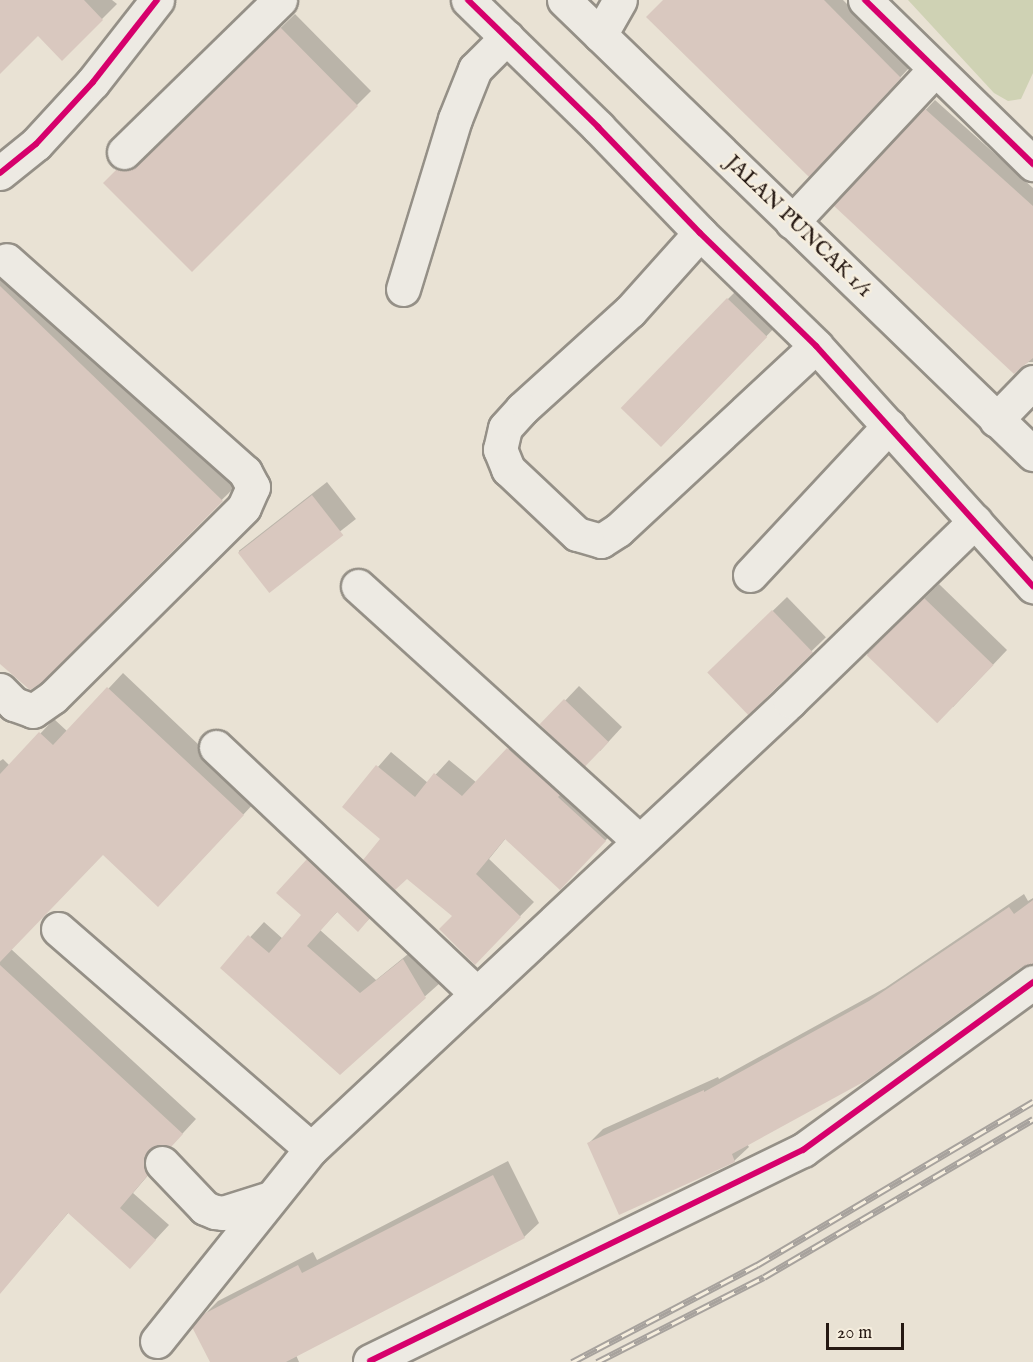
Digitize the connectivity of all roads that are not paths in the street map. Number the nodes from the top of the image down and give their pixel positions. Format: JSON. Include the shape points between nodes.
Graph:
{"nodes":[{"id":1,"x":157,"y":0,"type":"edge"},
{"id":2,"x":280,"y":0,"type":"edge"},
{"id":3,"x":468,"y":0,"type":"edge"},
{"id":4,"x":564,"y":0,"type":"edge"},
{"id":5,"x":620,"y":0,"type":"edge"},
{"id":6,"x":865,"y":0,"type":"edge"},
{"id":7,"x":600,"y":35,"type":"junction"},
{"id":8,"x":507,"y":37,"type":"junction"},
{"id":9,"x":935,"y":69,"type":"junction"},
{"id":10,"x":1030,"y":151,"type":"edge"},
{"id":11,"x":124,"y":152,"type":"dead end"},
{"id":12,"x":0,"y":173,"type":"edge"},
{"id":13,"x":792,"y":222,"type":"junction"},
{"id":14,"x":700,"y":233,"type":"junction"},
{"id":15,"x":6,"y":260,"type":"dead end"},
{"id":16,"x":403,"y":289,"type":"dead end"},
{"id":17,"x":816,"y":346,"type":"junction"},
{"id":18,"x":1033,"y":382,"type":"edge"},
{"id":19,"x":996,"y":420,"type":"junction"},
{"id":20,"x":889,"y":426,"type":"junction"},
{"id":21,"x":1033,"y":454,"type":"edge"},
{"id":22,"x":975,"y":521,"type":"junction"},
{"id":23,"x":750,"y":575,"type":"dead end"},
{"id":24,"x":358,"y":586,"type":"dead end"},
{"id":25,"x":1033,"y":586,"type":"edge"},
{"id":26,"x":0,"y":690,"type":"edge"},
{"id":27,"x":216,"y":747,"type":"dead end"},
{"id":28,"x":639,"y":842,"type":"junction"},
{"id":29,"x":58,"y":929,"type":"dead end"},
{"id":30,"x":1033,"y":982,"type":"edge"},
{"id":31,"x":477,"y":994,"type":"junction"},
{"id":32,"x":310,"y":1149,"type":"junction"},
{"id":33,"x":162,"y":1163,"type":"dead end"},
{"id":34,"x":270,"y":1198,"type":"junction"},
{"id":35,"x":158,"y":1341,"type":"dead end"},
{"id":36,"x":370,"y":1361,"type":"edge"}],
"edges":[{"from":1,"to":12,"type":"street","via":[[93,82],[36,144]]},
{"from":2,"to":11,"type":"street"},
{"from":3,"to":8,"type":"street"},
{"from":4,"to":7,"type":"street","name":"JALAN PUNCAK 1/1"},
{"from":5,"to":7,"type":"street"},
{"from":6,"to":9,"type":"street"},
{"from":7,"to":13,"type":"street","name":"JALAN PUNCAK 1/1"},
{"from":8,"to":14,"type":"street"},
{"from":8,"to":16,"type":"street","via":[[475,69],[455,119]]},
{"from":9,"to":10,"type":"street"},
{"from":9,"to":13,"type":"street"},
{"from":13,"to":19,"type":"street","name":"JALAN PUNCAK 1/1"},
{"from":14,"to":17,"type":"street"},
{"from":14,"to":17,"type":"street","via":[[630,311],[505,428],[500,449],[508,469],[577,534],[601,541],[618,530]]},
{"from":15,"to":26,"type":"street","via":[[245,472],[253,487],[244,507],[53,697],[33,711],[14,704]]},
{"from":17,"to":20,"type":"street"},
{"from":18,"to":19,"type":"street"},
{"from":19,"to":21,"type":"street","name":"JALAN PUNCAK 1/1"},
{"from":20,"to":22,"type":"street"},
{"from":20,"to":23,"type":"street"},
{"from":22,"to":25,"type":"street"},
{"from":22,"to":28,"type":"street"},
{"from":24,"to":28,"type":"street"},
{"from":27,"to":31,"type":"street"},
{"from":28,"to":31,"type":"street"},
{"from":29,"to":32,"type":"street"},
{"from":30,"to":36,"type":"street","via":[[803,1150]]},
{"from":31,"to":32,"type":"street"},
{"from":32,"to":34,"type":"street"},
{"from":33,"to":34,"type":"street","via":[[205,1208],[215,1212]]},
{"from":34,"to":35,"type":"street"}]}
